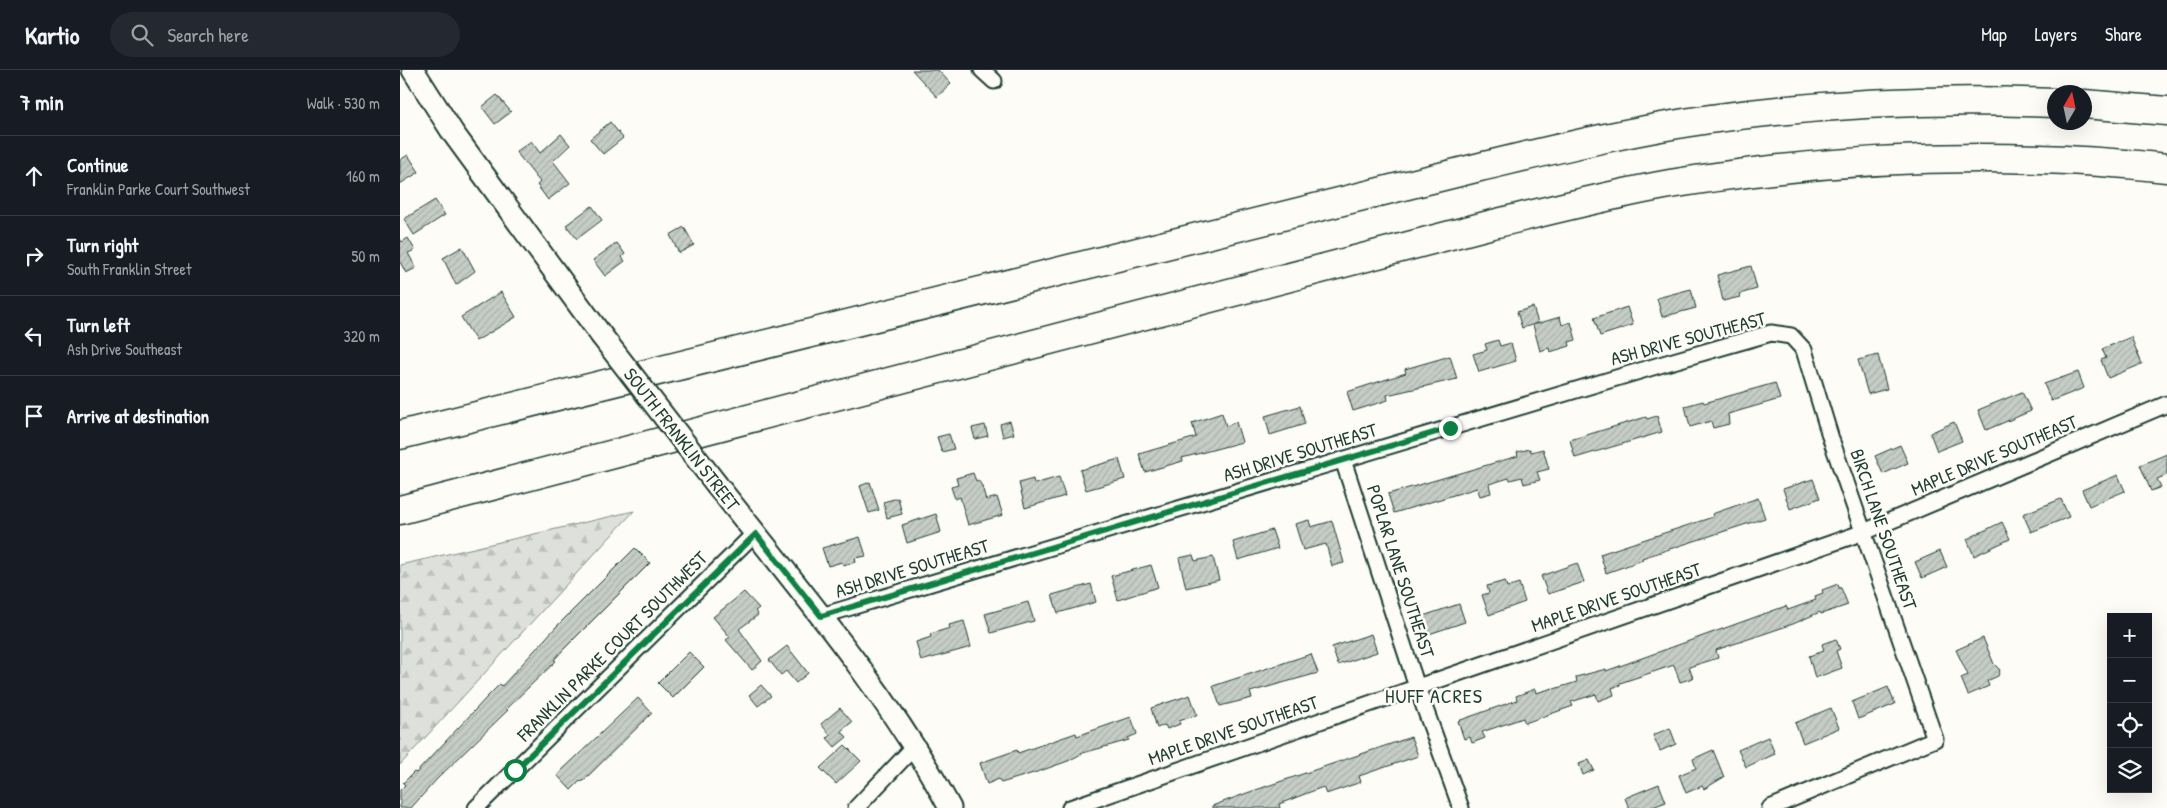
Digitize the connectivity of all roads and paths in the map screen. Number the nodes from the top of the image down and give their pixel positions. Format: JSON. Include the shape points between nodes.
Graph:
{"nodes":[{"id":1,"x":413,"y":70,"type":"edge"},
{"id":2,"x":982,"y":70,"type":"edge"},
{"id":3,"x":994,"y":82,"type":"dead end"},
{"id":4,"x":2047,"y":103,"type":"edge"},
{"id":5,"x":2092,"y":105,"type":"edge"},
{"id":6,"x":2167,"y":111,"type":"edge"},
{"id":7,"x":2167,"y":168,"type":"edge"},
{"id":8,"x":1791,"y":336,"type":"joint"},
{"id":9,"x":2167,"y":404,"type":"edge"},
{"id":10,"x":400,"y":436,"type":"edge"},
{"id":11,"x":1344,"y":460,"type":"junction"},
{"id":12,"x":400,"y":510,"type":"edge"},
{"id":13,"x":1864,"y":532,"type":"junction"},
{"id":14,"x":756,"y":534,"type":"junction"},
{"id":15,"x":821,"y":616,"type":"junction"},
{"id":16,"x":1418,"y":687,"type":"junction"},
{"id":17,"x":914,"y":747,"type":"junction"},
{"id":18,"x":476,"y":808,"type":"edge"},
{"id":19,"x":856,"y":808,"type":"edge"},
{"id":20,"x":950,"y":808,"type":"edge"},
{"id":21,"x":1070,"y":808,"type":"edge"},
{"id":22,"x":1461,"y":808,"type":"edge"},
{"id":23,"x":1770,"y":808,"type":"edge"}],
"edges":[{"from":1,"to":14,"type":"main road","name":"SOUTH FRANKLIN STREET","bridge":true,"via":[[453,134],[601,335]]},
{"from":2,"to":3,"type":"street"},
{"from":4,"to":10,"type":"highway","via":[[1900,101],[1806,108],[1709,119],[1607,138],[1441,176]]},
{"from":5,"to":6,"type":"highway"},
{"from":7,"to":12,"type":"highway","via":[[2061,160],[1911,159],[1815,166],[1669,185],[1468,230]]},
{"from":8,"to":11,"type":"street","name":"ASH DRIVE SOUTHEAST","via":[[1771,333]]},
{"from":8,"to":13,"type":"street","name":"BIRCH LANE SOUTHEAST","via":[[1804,350]]},
{"from":9,"to":13,"type":"street","name":"MAPLE DRIVE SOUTHEAST"},
{"from":11,"to":15,"type":"street","name":"ASH DRIVE SOUTHEAST"},
{"from":11,"to":16,"type":"street","name":"POPLAR LANE SOUTHEAST"},
{"from":13,"to":16,"type":"street","name":"MAPLE DRIVE SOUTHEAST"},
{"from":13,"to":23,"type":"street","name":"BIRCH LANE SOUTHEAST","via":[[1935,739]]},
{"from":14,"to":15,"type":"main road","name":"SOUTH FRANKLIN STREET"},
{"from":14,"to":18,"type":"street","name":"FRANKLIN PARKE COURT SOUTHWEST"},
{"from":15,"to":17,"type":"main road","name":"SOUTH FRANKLIN STREET"},
{"from":16,"to":21,"type":"street","name":"MAPLE DRIVE SOUTHEAST"},
{"from":16,"to":22,"type":"street","name":"POPLAR LANE SOUTHEAST"},
{"from":17,"to":19,"type":"street"},
{"from":17,"to":20,"type":"main road","name":"SOUTH FRANKLIN STREET"}]}
